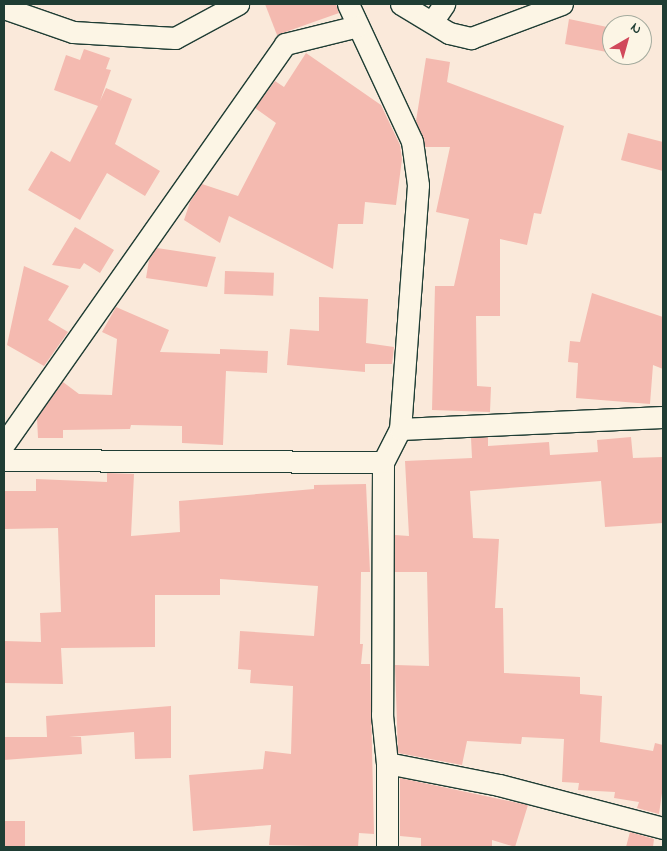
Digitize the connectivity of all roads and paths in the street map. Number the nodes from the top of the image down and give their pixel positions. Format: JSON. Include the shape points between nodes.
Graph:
{"nodes":[{"id":1,"x":238,"y":4,"type":"edge"},
{"id":2,"x":348,"y":4,"type":"edge"},
{"id":3,"x":400,"y":4,"type":"edge"},
{"id":4,"x":444,"y":4,"type":"edge"},
{"id":5,"x":562,"y":4,"type":"edge"},
{"id":6,"x":4,"y":8,"type":"edge"},
{"id":7,"x":432,"y":22,"type":"junction"},
{"id":8,"x":358,"y":26,"type":"junction"},
{"id":9,"x":663,"y":418,"type":"edge"},
{"id":10,"x":400,"y":429,"type":"junction"},
{"id":11,"x":4,"y":444,"type":"edge"},
{"id":12,"x":4,"y":460,"type":"edge"},
{"id":13,"x":383,"y":462,"type":"junction"},
{"id":14,"x":387,"y":763,"type":"junction"},
{"id":15,"x":663,"y":828,"type":"edge"},
{"id":16,"x":387,"y":847,"type":"edge"}],
"edges":[{"from":1,"to":6,"type":"street","via":[[175,38],[74,32]]},
{"from":2,"to":8,"type":"street"},
{"from":3,"to":7,"type":"street"},
{"from":4,"to":7,"type":"street"},
{"from":5,"to":7,"type":"street","via":[[471,38],[449,33]]},
{"from":8,"to":10,"type":"street","via":[[412,141],[418,185]]},
{"from":8,"to":11,"type":"street","via":[[285,44]]},
{"from":9,"to":10,"type":"street"},
{"from":10,"to":13,"type":"street"},
{"from":12,"to":13,"type":"street"},
{"from":13,"to":14,"type":"street","via":[[382,716]]},
{"from":14,"to":15,"type":"street","via":[[498,785]]},
{"from":14,"to":16,"type":"street"}]}
